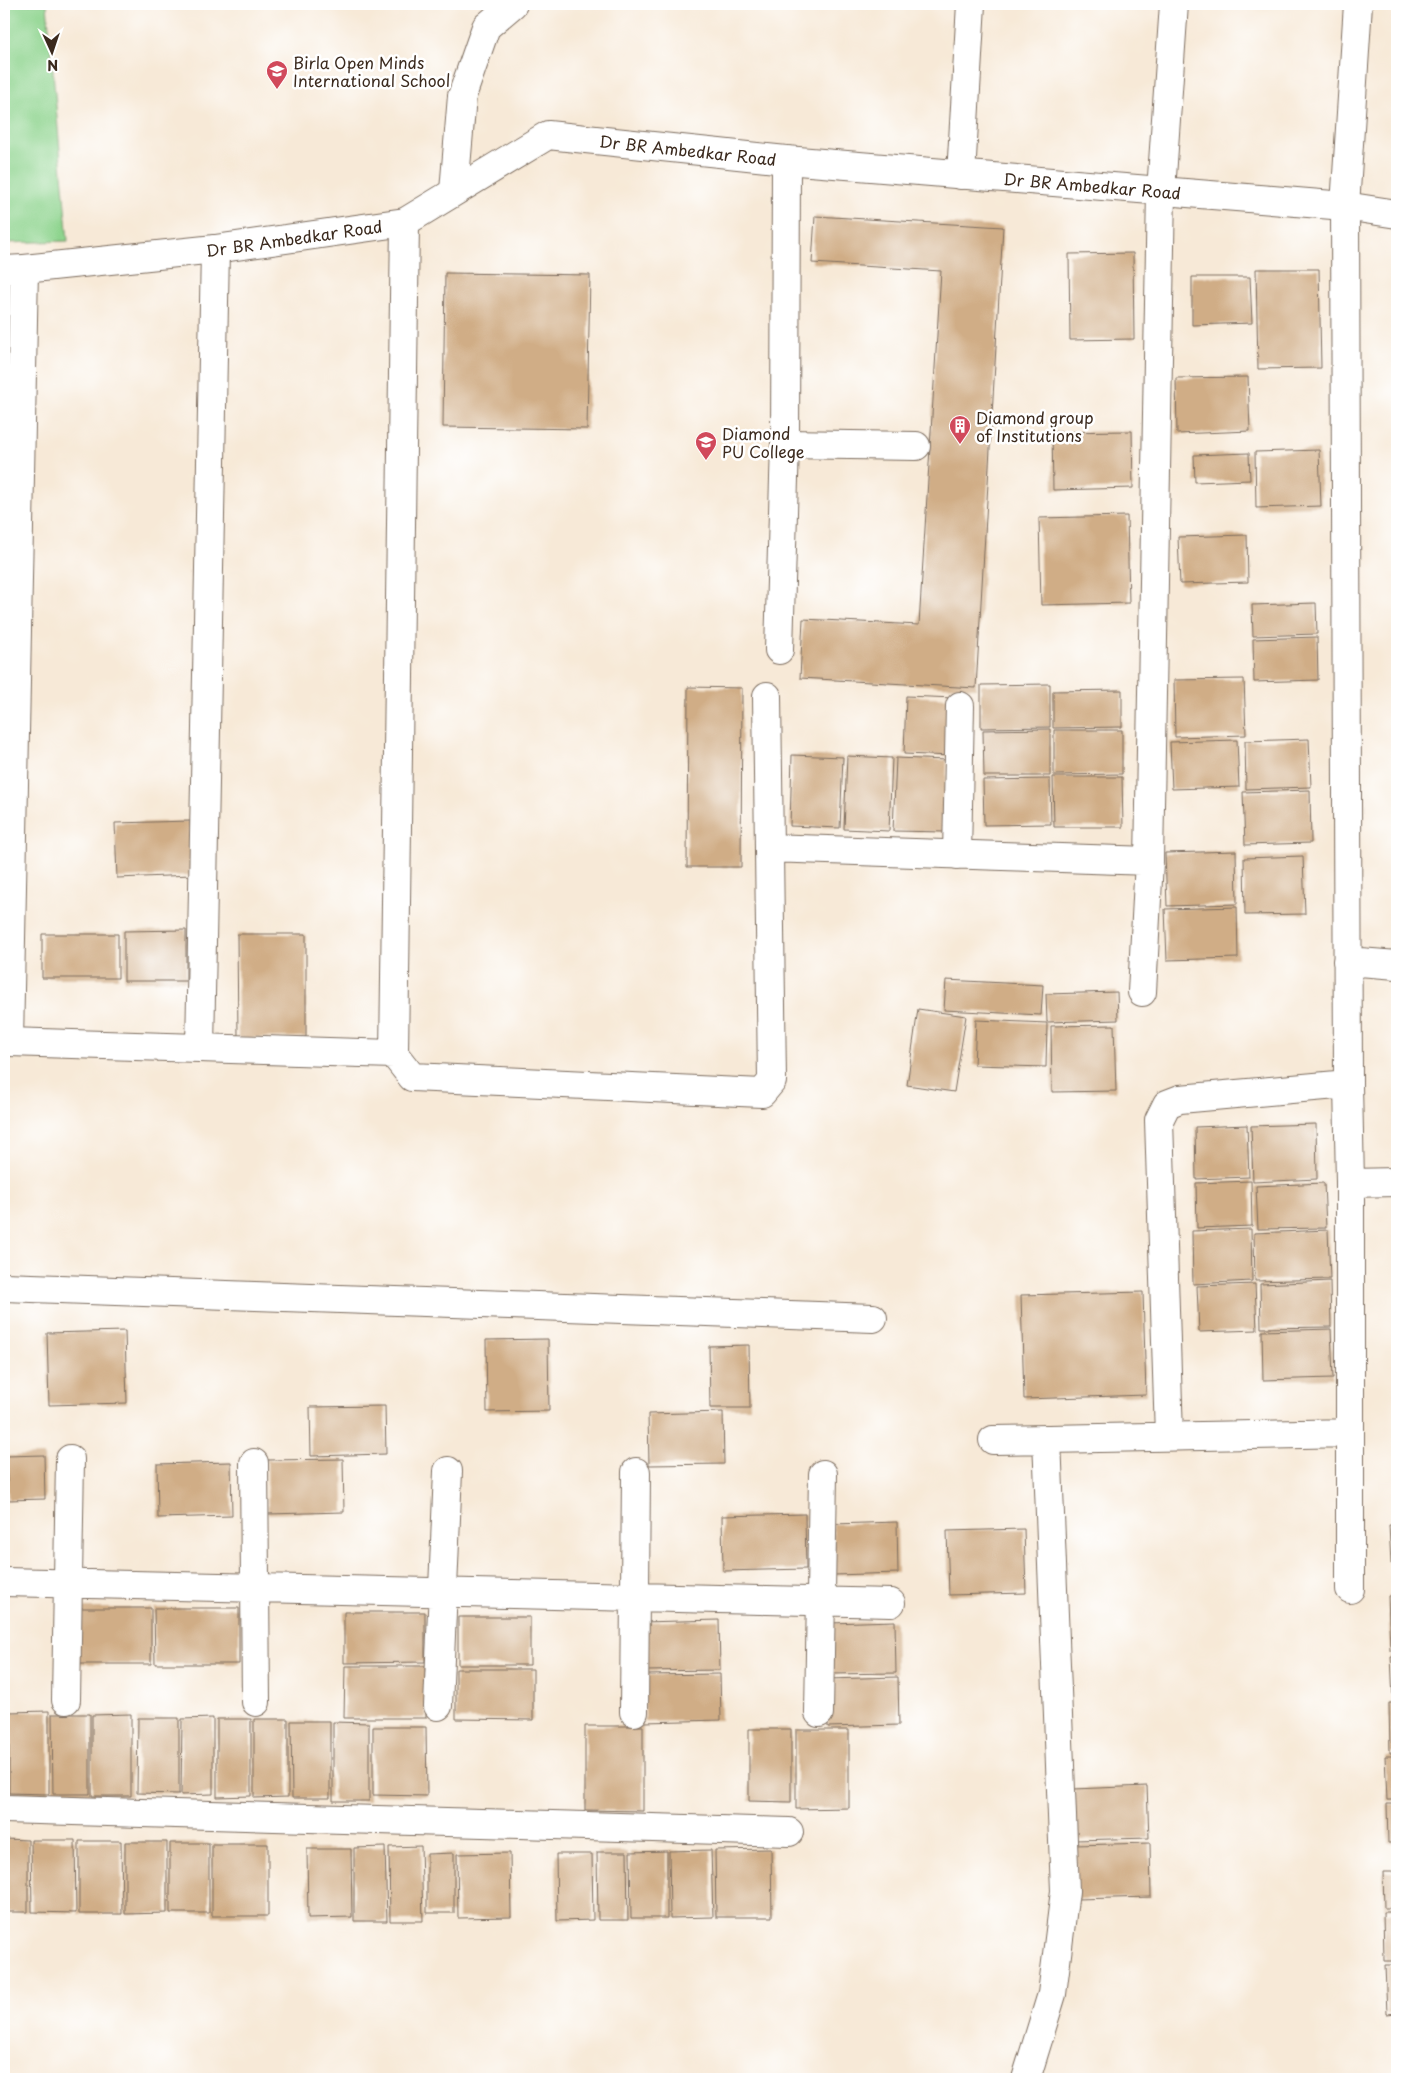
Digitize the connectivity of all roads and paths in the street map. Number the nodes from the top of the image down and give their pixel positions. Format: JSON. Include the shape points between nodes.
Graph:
{"nodes":[{"id":1,"x":513,"y":4,"type":"edge"},
{"id":2,"x":971,"y":4,"type":"edge"},
{"id":3,"x":1174,"y":4,"type":"edge"},
{"id":4,"x":1358,"y":4,"type":"edge"},
{"id":5,"x":786,"y":160,"type":"junction"},
{"id":6,"x":961,"y":174,"type":"junction"},
{"id":7,"x":454,"y":191,"type":"junction"},
{"id":8,"x":1162,"y":191,"type":"junction"},
{"id":9,"x":1345,"y":206,"type":"junction"},
{"id":10,"x":1397,"y":214,"type":"edge"},
{"id":11,"x":405,"y":222,"type":"junction"},
{"id":12,"x":215,"y":249,"type":"junction"},
{"id":13,"x":14,"y":269,"type":"edge"},
{"id":14,"x":785,"y":444,"type":"junction"},
{"id":15,"x":916,"y":446,"type":"dead end"},
{"id":16,"x":780,"y":650,"type":"dead end"},
{"id":17,"x":766,"y":696,"type":"dead end"},
{"id":18,"x":960,"y":706,"type":"dead end"},
{"id":19,"x":769,"y":848,"type":"junction"},
{"id":20,"x":956,"y":855,"type":"junction"},
{"id":21,"x":1149,"y":862,"type":"junction"},
{"id":22,"x":1347,"y":961,"type":"junction"},
{"id":23,"x":1397,"y":965,"type":"edge"},
{"id":24,"x":1142,"y":992,"type":"dead end"},
{"id":25,"x":200,"y":1048,"type":"junction"},
{"id":26,"x":394,"y":1054,"type":"junction"},
{"id":27,"x":1348,"y":1084,"type":"junction"},
{"id":28,"x":1397,"y":1182,"type":"edge"},
{"id":29,"x":1350,"y":1183,"type":"junction"},
{"id":30,"x":4,"y":1287,"type":"edge"},
{"id":31,"x":873,"y":1318,"type":"dead end"},
{"id":32,"x":1350,"y":1433,"type":"junction"},
{"id":33,"x":1169,"y":1436,"type":"junction"},
{"id":34,"x":1047,"y":1439,"type":"junction"},
{"id":35,"x":993,"y":1440,"type":"dead end"},
{"id":36,"x":70,"y":1459,"type":"dead end"},
{"id":37,"x":254,"y":1463,"type":"dead end"},
{"id":38,"x":448,"y":1471,"type":"dead end"},
{"id":39,"x":636,"y":1472,"type":"dead end"},
{"id":40,"x":823,"y":1474,"type":"dead end"},
{"id":41,"x":4,"y":1582,"type":"edge"},
{"id":42,"x":68,"y":1583,"type":"junction"},
{"id":43,"x":256,"y":1588,"type":"junction"},
{"id":44,"x":1350,"y":1590,"type":"dead end"},
{"id":45,"x":443,"y":1592,"type":"junction"},
{"id":46,"x":636,"y":1597,"type":"junction"},
{"id":47,"x":821,"y":1602,"type":"junction"},
{"id":48,"x":890,"y":1603,"type":"dead end"},
{"id":49,"x":66,"y":1700,"type":"dead end"},
{"id":50,"x":256,"y":1702,"type":"dead end"},
{"id":51,"x":438,"y":1706,"type":"dead end"},
{"id":52,"x":634,"y":1712,"type":"dead end"},
{"id":53,"x":819,"y":1713,"type":"dead end"},
{"id":54,"x":4,"y":1808,"type":"edge"},
{"id":55,"x":789,"y":1832,"type":"dead end"},
{"id":56,"x":1026,"y":2079,"type":"edge"}],
"edges":[{"from":1,"to":7,"type":"street","via":[[486,27],[462,96]]},
{"from":2,"to":6,"type":"street"},
{"from":3,"to":8,"type":"street"},
{"from":4,"to":9,"type":"street"},
{"from":5,"to":6,"type":"street","name":"Dr BR Ambedkar Road"},
{"from":5,"to":7,"type":"street","name":"Dr BR Ambedkar Road","via":[[548,135]]},
{"from":5,"to":14,"type":"street"},
{"from":6,"to":8,"type":"street","name":"Dr BR Ambedkar Road"},
{"from":7,"to":11,"type":"street","name":"Dr BR Ambedkar Road"},
{"from":8,"to":9,"type":"street","name":"Dr BR Ambedkar Road"},
{"from":8,"to":21,"type":"street"},
{"from":9,"to":10,"type":"street","name":"Dr BR Ambedkar Road"},
{"from":9,"to":22,"type":"street"},
{"from":11,"to":12,"type":"street","name":"Dr BR Ambedkar Road"},
{"from":11,"to":26,"type":"street"},
{"from":12,"to":13,"type":"street","name":"Dr BR Ambedkar Road"},
{"from":12,"to":25,"type":"street"},
{"from":13,"to":25,"type":"street","via":[[9,1042]]},
{"from":14,"to":15,"type":"street"},
{"from":14,"to":16,"type":"street"},
{"from":17,"to":19,"type":"street"},
{"from":18,"to":20,"type":"street"},
{"from":19,"to":20,"type":"street"},
{"from":19,"to":26,"type":"street","via":[[772,1081],[762,1092],[412,1077]]},
{"from":20,"to":21,"type":"street"},
{"from":21,"to":24,"type":"street"},
{"from":22,"to":23,"type":"street"},
{"from":22,"to":27,"type":"street"},
{"from":25,"to":26,"type":"street"},
{"from":27,"to":29,"type":"street"},
{"from":27,"to":33,"type":"street","via":[[1180,1099],[1166,1104],[1159,1120]]},
{"from":28,"to":29,"type":"street"},
{"from":29,"to":32,"type":"street"},
{"from":30,"to":31,"type":"street"},
{"from":32,"to":33,"type":"street"},
{"from":32,"to":44,"type":"street"},
{"from":33,"to":34,"type":"street"},
{"from":34,"to":35,"type":"street"},
{"from":34,"to":56,"type":"street","via":[[1065,1891],[1052,1994]]},
{"from":36,"to":42,"type":"street"},
{"from":37,"to":43,"type":"street"},
{"from":38,"to":45,"type":"street"},
{"from":39,"to":46,"type":"street"},
{"from":40,"to":47,"type":"street"},
{"from":41,"to":42,"type":"street"},
{"from":42,"to":43,"type":"street"},
{"from":42,"to":49,"type":"street"},
{"from":43,"to":45,"type":"street"},
{"from":43,"to":50,"type":"street"},
{"from":45,"to":46,"type":"street"},
{"from":45,"to":51,"type":"street"},
{"from":46,"to":47,"type":"street"},
{"from":46,"to":52,"type":"street"},
{"from":47,"to":48,"type":"street"},
{"from":47,"to":53,"type":"street"},
{"from":54,"to":55,"type":"street"}]}
